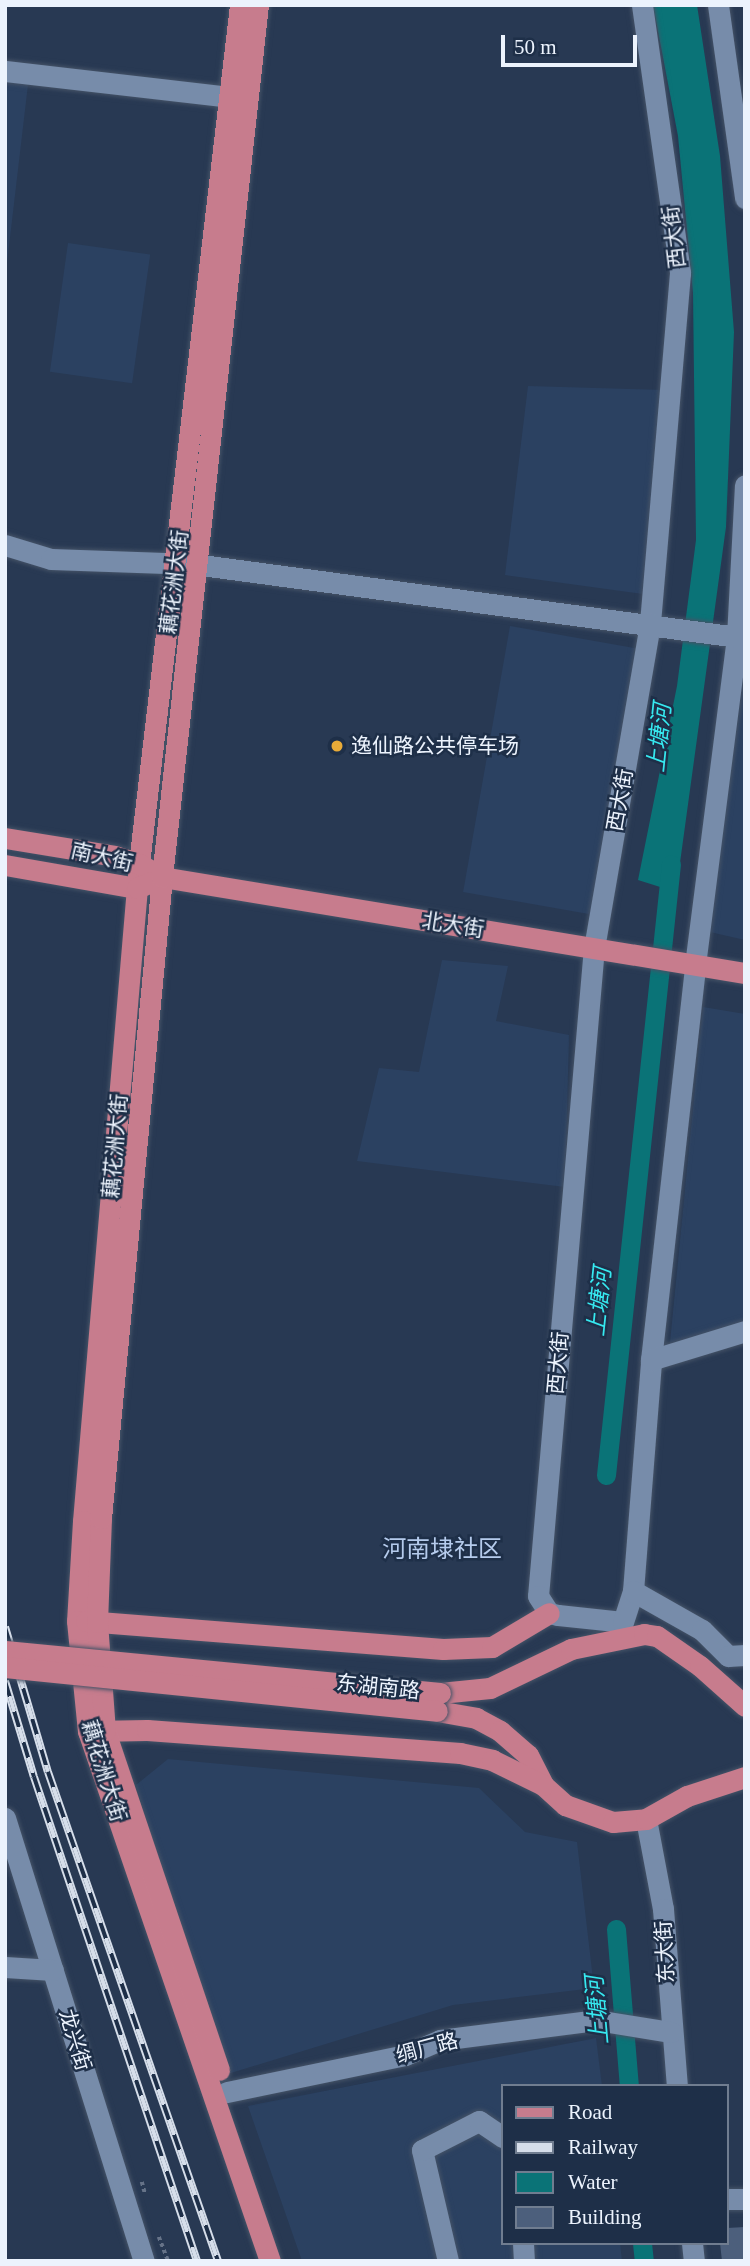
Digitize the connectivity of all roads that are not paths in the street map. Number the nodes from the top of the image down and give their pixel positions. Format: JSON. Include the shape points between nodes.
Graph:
{"nodes":[{"id":1,"x":240,"y":5,"type":"edge"},
{"id":2,"x":258,"y":5,"type":"edge"},
{"id":3,"x":642,"y":5,"type":"edge"},
{"id":4,"x":718,"y":5,"type":"edge"},
{"id":5,"x":5,"y":71,"type":"edge"},
{"id":6,"x":230,"y":97,"type":"junction"},
{"id":7,"x":745,"y":198,"type":"edge"},
{"id":8,"x":745,"y":485,"type":"edge"},
{"id":9,"x":5,"y":545,"type":"edge"},
{"id":10,"x":185,"y":564,"type":"junction"},
{"id":11,"x":650,"y":624,"type":"junction"},
{"id":12,"x":741,"y":638,"type":"edge"},
{"id":13,"x":5,"y":838,"type":"edge"},
{"id":14,"x":139,"y":864,"type":"junction"},
{"id":15,"x":5,"y":865,"type":"edge"},
{"id":16,"x":162,"y":877,"type":"junction"},
{"id":17,"x":137,"y":888,"type":"junction"},
{"id":18,"x":594,"y":947,"type":"junction"},
{"id":19,"x":695,"y":965,"type":"junction"},
{"id":20,"x":745,"y":973,"type":"edge"},
{"id":21,"x":745,"y":1331,"type":"edge"},
{"id":22,"x":651,"y":1360,"type":"junction"},
{"id":23,"x":633,"y":1591,"type":"junction"},
{"id":24,"x":543,"y":1605,"type":"junction"},
{"id":25,"x":87,"y":1621,"type":"junction"},
{"id":26,"x":624,"y":1630,"type":"junction"},
{"id":27,"x":5,"y":1651,"type":"edge"},
{"id":28,"x":745,"y":1655,"type":"edge"},
{"id":29,"x":5,"y":1667,"type":"edge"},
{"id":30,"x":438,"y":1702,"type":"junction"},
{"id":31,"x":745,"y":1706,"type":"edge"},
{"id":32,"x":97,"y":1731,"type":"junction"},
{"id":33,"x":745,"y":1777,"type":"edge"},
{"id":34,"x":543,"y":1785,"type":"junction"},
{"id":35,"x":5,"y":1818,"type":"edge"},
{"id":36,"x":646,"y":1819,"type":"junction"},
{"id":37,"x":5,"y":1967,"type":"edge"},
{"id":38,"x":53,"y":1970,"type":"junction"},
{"id":39,"x":671,"y":2032,"type":"junction"},
{"id":40,"x":677,"y":2084,"type":"edge"},
{"id":41,"x":227,"y":2092,"type":"junction"},
{"id":42,"x":502,"y":2136,"type":"edge"},
{"id":43,"x":144,"y":2261,"type":"edge"},
{"id":44,"x":270,"y":2261,"type":"edge"},
{"id":45,"x":284,"y":2261,"type":"edge"},
{"id":46,"x":448,"y":2261,"type":"edge"}],
"edges":[{"from":1,"to":6,"type":"main road","name":"藕花洲大街"},
{"from":2,"to":10,"type":"main road","name":"藕花洲大街"},
{"from":3,"to":11,"type":"street","name":"西大街","via":[[680,273]]},
{"from":4,"to":7,"type":"street"},
{"from":5,"to":6,"type":"street"},
{"from":6,"to":10,"type":"main road","name":"藕花洲大街"},
{"from":8,"to":12,"type":"street"},
{"from":9,"to":10,"type":"street","via":[[51,559]]},
{"from":10,"to":11,"type":"street"},
{"from":10,"to":14,"type":"main road","name":"藕花洲大街"},
{"from":10,"to":16,"type":"main road","name":"藕花洲大街"},
{"from":11,"to":12,"type":"street"},
{"from":11,"to":18,"type":"street","name":"西大街"},
{"from":12,"to":19,"type":"street"},
{"from":13,"to":14,"type":"main road","name":"南大街"},
{"from":14,"to":16,"type":"main road","name":"南大街"},
{"from":14,"to":17,"type":"main road","name":"藕花洲大街"},
{"from":15,"to":17,"type":"main road","name":"南大街"},
{"from":16,"to":17,"type":"main road","name":"南大街"},
{"from":16,"to":18,"type":"main road","name":"北大街"},
{"from":16,"to":25,"type":"main road","name":"藕花洲大街","via":[[101,1518]]},
{"from":17,"to":25,"type":"main road","name":"藕花洲大街","via":[[84,1507]]},
{"from":18,"to":19,"type":"main road","name":"北大街"},
{"from":18,"to":24,"type":"street","name":"西大街"},
{"from":19,"to":20,"type":"main road","name":"北大街"},
{"from":19,"to":22,"type":"street"},
{"from":21,"to":22,"type":"street"},
{"from":22,"to":23,"type":"street"},
{"from":23,"to":26,"type":"street"},
{"from":23,"to":28,"type":"street","via":[[702,1630],[728,1656]]},
{"from":24,"to":25,"type":"main road","via":[[492,1647],[443,1649]]},
{"from":24,"to":26,"type":"street"},
{"from":25,"to":32,"type":"main road","name":"藕花洲大街"},
{"from":26,"to":30,"type":"main road","name":"东湖南路","via":[[490,1688]]},
{"from":26,"to":31,"type":"main road","name":"东湖南路","via":[[657,1636]]},
{"from":27,"to":30,"type":"main road","name":"东湖南路","bridge":true},
{"from":29,"to":30,"type":"main road","name":"东湖南路","bridge":true},
{"from":30,"to":34,"type":"main road","name":"东湖南路","via":[[500,1731],[528,1755]]},
{"from":32,"to":34,"type":"main road","via":[[148,1730],[460,1754],[492,1760]]},
{"from":32,"to":41,"type":"main road","name":"藕花洲大街"},
{"from":32,"to":44,"type":"main road","name":"藕花洲大街"},
{"from":33,"to":36,"type":"main road","via":[[687,1796]]},
{"from":34,"to":36,"type":"main road","via":[[565,1805],[613,1822]]},
{"from":35,"to":38,"type":"street","name":"龙兴街"},
{"from":36,"to":39,"type":"street","name":"东大街","via":[[663,1909]]},
{"from":37,"to":38,"type":"street"},
{"from":38,"to":43,"type":"street","name":"龙兴街"},
{"from":39,"to":40,"type":"street","name":"东大街"},
{"from":39,"to":41,"type":"street","name":"绸厂路","via":[[596,2020],[440,2040],[405,2054]]},
{"from":41,"to":45,"type":"main road","name":"藕花洲大街"},
{"from":42,"to":46,"type":"street","via":[[479,2121],[422,2150]]}]}
